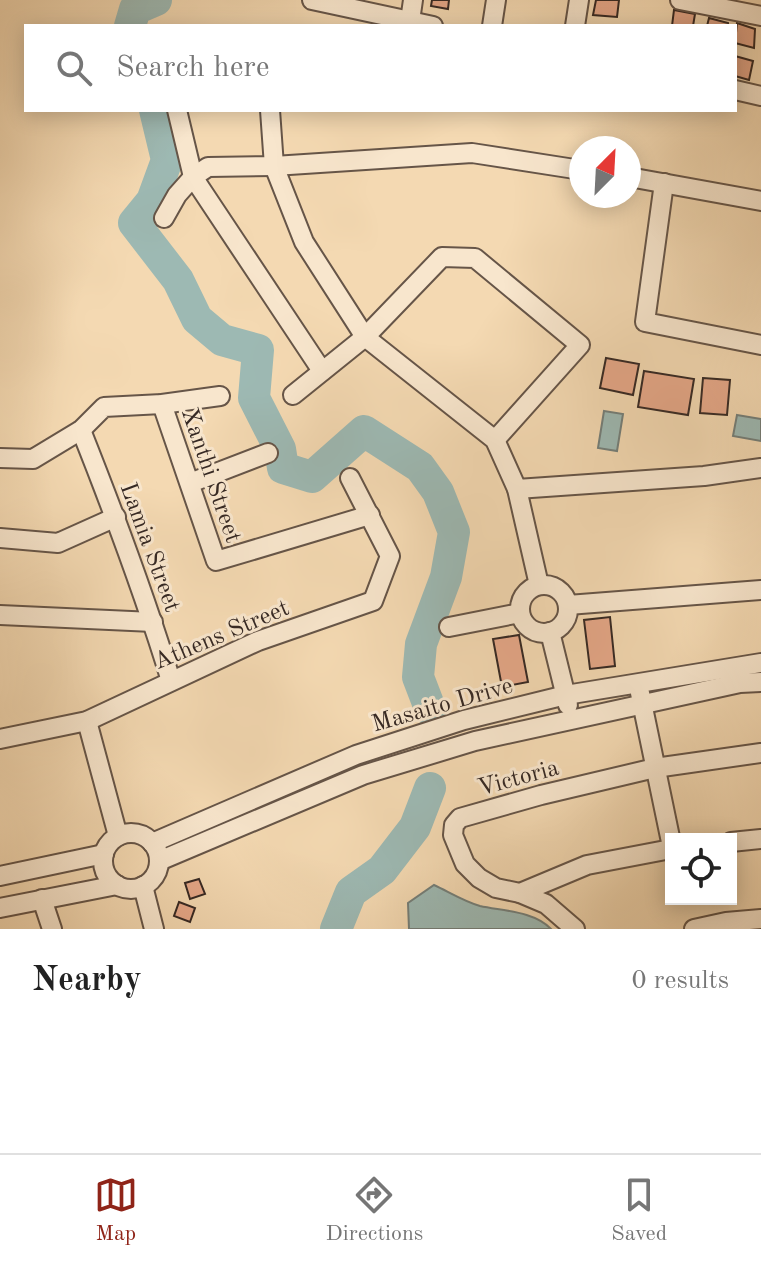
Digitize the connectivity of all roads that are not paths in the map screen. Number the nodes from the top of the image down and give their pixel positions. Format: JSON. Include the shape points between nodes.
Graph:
{"nodes":[{"id":1,"x":312,"y":0,"type":"edge"},
{"id":2,"x":413,"y":0,"type":"edge"},
{"id":3,"x":496,"y":0,"type":"edge"},
{"id":4,"x":579,"y":0,"type":"edge"},
{"id":5,"x":680,"y":0,"type":"edge"},
{"id":6,"x":761,"y":16,"type":"edge"},
{"id":7,"x":410,"y":21,"type":"junction"},
{"id":8,"x":424,"y":24,"type":"edge"},
{"id":9,"x":492,"y":24,"type":"edge"},
{"id":10,"x":575,"y":24,"type":"edge"},
{"id":11,"x":737,"y":90,"type":"edge"},
{"id":12,"x":761,"y":96,"type":"edge"},
{"id":13,"x":177,"y":112,"type":"edge"},
{"id":14,"x":270,"y":112,"type":"edge"},
{"id":15,"x":274,"y":166,"type":"junction"},
{"id":16,"x":569,"y":168,"type":"edge"},
{"id":17,"x":193,"y":177,"type":"junction"},
{"id":18,"x":641,"y":179,"type":"edge"},
{"id":19,"x":664,"y":183,"type":"junction"},
{"id":20,"x":761,"y":201,"type":"edge"},
{"id":21,"x":164,"y":218,"type":"dead end"},
{"id":22,"x":365,"y":337,"type":"junction"},
{"id":23,"x":760,"y":339,"type":"edge"},
{"id":24,"x":322,"y":371,"type":"junction"},
{"id":25,"x":293,"y":395,"type":"dead end"},
{"id":26,"x":220,"y":396,"type":"dead end"},
{"id":27,"x":162,"y":404,"type":"junction"},
{"id":28,"x":81,"y":430,"type":"junction"},
{"id":29,"x":495,"y":440,"type":"junction"},
{"id":30,"x":268,"y":453,"type":"dead end"},
{"id":31,"x":0,"y":458,"type":"edge"},
{"id":32,"x":761,"y":468,"type":"edge"},
{"id":33,"x":350,"y":478,"type":"dead end"},
{"id":34,"x":190,"y":483,"type":"junction"},
{"id":35,"x":517,"y":489,"type":"junction"},
{"id":36,"x":370,"y":515,"type":"junction"},
{"id":37,"x":116,"y":517,"type":"junction"},
{"id":38,"x":0,"y":538,"type":"edge"},
{"id":39,"x":539,"y":585,"type":"junction"},
{"id":40,"x":761,"y":590,"type":"edge"},
{"id":41,"x":568,"y":605,"type":"junction"},
{"id":42,"x":520,"y":613,"type":"junction"},
{"id":43,"x":0,"y":615,"type":"edge"},
{"id":44,"x":153,"y":622,"type":"junction"},
{"id":45,"x":449,"y":627,"type":"dead end"},
{"id":46,"x":550,"y":632,"type":"junction"},
{"id":47,"x":761,"y":663,"type":"edge"},
{"id":48,"x":171,"y":681,"type":"junction"},
{"id":49,"x":761,"y":682,"type":"edge"},
{"id":50,"x":638,"y":683,"type":"junction"},
{"id":51,"x":566,"y":695,"type":"junction"},
{"id":52,"x":642,"y":704,"type":"junction"},
{"id":53,"x":572,"y":719,"type":"junction"},
{"id":54,"x":87,"y":721,"type":"junction"},
{"id":55,"x":0,"y":738,"type":"edge"},
{"id":56,"x":761,"y":753,"type":"edge"},
{"id":57,"x":655,"y":768,"type":"junction"},
{"id":58,"x":669,"y":833,"type":"edge"},
{"id":59,"x":118,"y":836,"type":"junction"},
{"id":60,"x":761,"y":839,"type":"edge"},
{"id":61,"x":737,"y":841,"type":"edge"},
{"id":62,"x":665,"y":850,"type":"edge"},
{"id":63,"x":155,"y":852,"type":"junction"},
{"id":64,"x":104,"y":854,"type":"junction"},
{"id":65,"x":0,"y":876,"type":"edge"},
{"id":66,"x":117,"y":885,"type":"junction"},
{"id":67,"x":143,"y":886,"type":"junction"},
{"id":68,"x":520,"y":893,"type":"junction"},
{"id":69,"x":42,"y":899,"type":"junction"},
{"id":70,"x":0,"y":908,"type":"edge"},
{"id":71,"x":761,"y":919,"type":"edge"},
{"id":72,"x":52,"y":929,"type":"edge"},
{"id":73,"x":154,"y":929,"type":"edge"},
{"id":74,"x":575,"y":929,"type":"edge"},
{"id":75,"x":694,"y":929,"type":"edge"}],
"edges":[{"from":1,"to":7,"type":"street"},
{"from":2,"to":7,"type":"street"},
{"from":3,"to":9,"type":"street"},
{"from":4,"to":10,"type":"street"},
{"from":5,"to":6,"type":"street"},
{"from":7,"to":8,"type":"street"},
{"from":11,"to":12,"type":"street"},
{"from":13,"to":17,"type":"street"},
{"from":14,"to":15,"type":"street"},
{"from":15,"to":16,"type":"street","via":[[472,153]]},
{"from":15,"to":17,"type":"street","via":[[208,167]]},
{"from":15,"to":22,"type":"street","via":[[304,242]]},
{"from":17,"to":21,"type":"street"},
{"from":17,"to":24,"type":"street"},
{"from":18,"to":19,"type":"street"},
{"from":19,"to":20,"type":"street"},
{"from":19,"to":23,"type":"street","via":[[645,322]]},
{"from":22,"to":24,"type":"street"},
{"from":22,"to":29,"type":"street"},
{"from":22,"to":29,"type":"street","via":[[442,257],[475,258],[580,345]]},
{"from":24,"to":25,"type":"street"},
{"from":26,"to":27,"type":"street"},
{"from":27,"to":28,"type":"street","via":[[104,407]]},
{"from":27,"to":34,"type":"street","name":"Xanthi Street"},
{"from":28,"to":31,"type":"street","via":[[33,459]]},
{"from":28,"to":37,"type":"street","name":"Lamia Street"},
{"from":29,"to":35,"type":"street"},
{"from":30,"to":34,"type":"street"},
{"from":32,"to":35,"type":"street"},
{"from":33,"to":36,"type":"street","name":"Athens Street"},
{"from":34,"to":36,"type":"street","name":"Xanthi Street","via":[[216,561]]},
{"from":35,"to":39,"type":"street"},
{"from":36,"to":48,"type":"street","name":"Athens Street","via":[[390,556],[373,601],[258,641]]},
{"from":37,"to":38,"type":"street","via":[[58,543]]},
{"from":37,"to":44,"type":"street","name":"Lamia Street"},
{"from":39,"to":41,"type":"street","via":[[558,589]]},
{"from":39,"to":42,"type":"street","via":[[524,595]]},
{"from":40,"to":41,"type":"street"},
{"from":41,"to":46,"type":"street","via":[[564,622]]},
{"from":42,"to":45,"type":"street"},
{"from":42,"to":46,"type":"street","via":[[531,629]]},
{"from":43,"to":44,"type":"street"},
{"from":44,"to":48,"type":"street","name":"Lamia Street"},
{"from":46,"to":51,"type":"street"},
{"from":47,"to":50,"type":"street","name":"Masaito Drive"},
{"from":48,"to":54,"type":"street","name":"Athens Street"},
{"from":49,"to":52,"type":"street","name":"Masaito Drive"},
{"from":50,"to":51,"type":"street","name":"Masaito Drive"},
{"from":50,"to":52,"type":"street"},
{"from":51,"to":53,"type":"street"},
{"from":51,"to":63,"type":"street","name":"Masaito Drive","via":[[356,755]]},
{"from":52,"to":53,"type":"street","name":"Masaito Drive"},
{"from":52,"to":57,"type":"street"},
{"from":53,"to":63,"type":"street","name":"Masaito Drive","via":[[363,775]]},
{"from":54,"to":55,"type":"street","name":"Athens Street"},
{"from":54,"to":59,"type":"street"},
{"from":56,"to":57,"type":"street","name":"Victoria"},
{"from":57,"to":58,"type":"street"},
{"from":57,"to":68,"type":"street","name":"Victoria","via":[[460,818],[453,835],[465,864],[496,888]]},
{"from":59,"to":63,"type":"street","via":[[140,835]]},
{"from":59,"to":64,"type":"street"},
{"from":60,"to":61,"type":"street"},
{"from":62,"to":68,"type":"street","via":[[587,865]]},
{"from":63,"to":67,"type":"street","via":[[154,876]]},
{"from":64,"to":65,"type":"street"},
{"from":64,"to":66,"type":"street","via":[[105,872]]},
{"from":66,"to":67,"type":"street"},
{"from":66,"to":69,"type":"street"},
{"from":67,"to":73,"type":"street"},
{"from":68,"to":74,"type":"street","via":[[546,904]]},
{"from":69,"to":70,"type":"street"},
{"from":69,"to":72,"type":"street"},
{"from":71,"to":75,"type":"street"}]}
